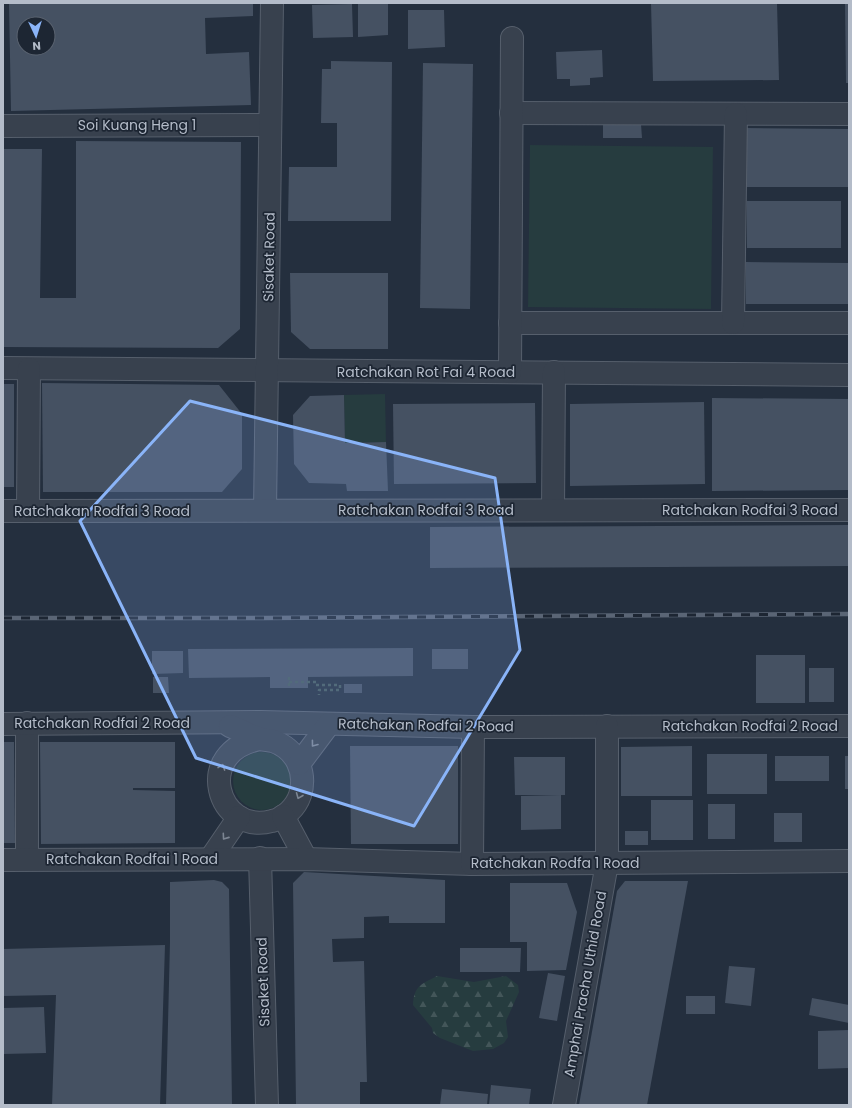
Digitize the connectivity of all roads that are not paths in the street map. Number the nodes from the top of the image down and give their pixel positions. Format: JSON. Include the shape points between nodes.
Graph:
{"nodes":[{"id":1,"x":272,"y":3,"type":"edge"},
{"id":2,"x":512,"y":38,"type":"dead end"},
{"id":3,"x":511,"y":113,"type":"junction"},
{"id":4,"x":736,"y":114,"type":"junction"},
{"id":5,"x":849,"y":114,"type":"edge"},
{"id":6,"x":270,"y":125,"type":"junction"},
{"id":7,"x":3,"y":126,"type":"edge"},
{"id":8,"x":510,"y":323,"type":"junction"},
{"id":9,"x":734,"y":323,"type":"junction"},
{"id":10,"x":849,"y":323,"type":"edge"},
{"id":11,"x":3,"y":368,"type":"edge"},
{"id":12,"x":29,"y":368,"type":"junction"},
{"id":13,"x":267,"y":370,"type":"junction"},
{"id":14,"x":510,"y":372,"type":"junction"},
{"id":15,"x":554,"y":372,"type":"junction"},
{"id":16,"x":849,"y":375,"type":"edge"},
{"id":17,"x":265,"y":510,"type":"junction"},
{"id":18,"x":553,"y":510,"type":"junction"},
{"id":19,"x":849,"y":510,"type":"edge"},
{"id":20,"x":3,"y":511,"type":"edge"},
{"id":21,"x":28,"y":511,"type":"junction"},
{"id":22,"x":27,"y":723,"type":"junction"},
{"id":23,"x":3,"y":724,"type":"edge"},
{"id":24,"x":329,"y":724,"type":"junction"},
{"id":25,"x":473,"y":726,"type":"junction"},
{"id":26,"x":607,"y":726,"type":"junction"},
{"id":27,"x":849,"y":726,"type":"edge"},
{"id":28,"x":261,"y":731,"type":"junction"},
{"id":29,"x":299,"y":764,"type":"junction"},
{"id":30,"x":284,"y":816,"type":"junction"},
{"id":31,"x":239,"y":817,"type":"junction"},
{"id":32,"x":211,"y":858,"type":"junction"},
{"id":33,"x":260,"y":858,"type":"junction"},
{"id":34,"x":28,"y":859,"type":"junction"},
{"id":35,"x":306,"y":859,"type":"junction"},
{"id":36,"x":3,"y":860,"type":"edge"},
{"id":37,"x":849,"y":861,"type":"edge"},
{"id":38,"x":607,"y":863,"type":"junction"},
{"id":39,"x":472,"y":864,"type":"junction"},
{"id":40,"x":267,"y":1105,"type":"edge"},
{"id":41,"x":564,"y":1105,"type":"edge"}],
"edges":[{"from":1,"to":6,"type":"street","name":"Sisaket Road"},
{"from":2,"to":3,"type":"street"},
{"from":3,"to":4,"type":"street"},
{"from":3,"to":8,"type":"street"},
{"from":4,"to":5,"type":"street"},
{"from":4,"to":9,"type":"street"},
{"from":6,"to":7,"type":"street","name":"Soi Kuang Heng 1"},
{"from":6,"to":13,"type":"street","name":"Sisaket Road"},
{"from":8,"to":9,"type":"street"},
{"from":8,"to":14,"type":"street"},
{"from":9,"to":10,"type":"street"},
{"from":11,"to":12,"type":"street","name":"Ratchakan Rot Fai 4 Road"},
{"from":12,"to":13,"type":"street","name":"Ratchakan Rot Fai 4 Road"},
{"from":12,"to":21,"type":"street"},
{"from":13,"to":14,"type":"street","name":"Ratchakan Rot Fai 4 Road"},
{"from":13,"to":17,"type":"street","name":"Sisaket Road"},
{"from":14,"to":15,"type":"street","name":"Ratchakan Rot Fai 4 Road"},
{"from":15,"to":16,"type":"street","name":"Ratchakan Rot Fai 4 Road"},
{"from":15,"to":18,"type":"street"},
{"from":17,"to":18,"type":"street","name":"Ratchakan Rodfai 3 Road"},
{"from":17,"to":21,"type":"street","name":"Ratchakan Rodfai 3 Road"},
{"from":18,"to":19,"type":"street","name":"Ratchakan Rodfai 3 Road"},
{"from":20,"to":21,"type":"street","name":"Ratchakan Rodfai 3 Road"},
{"from":22,"to":23,"type":"street","name":"Ratchakan Rodfai 2 Road"},
{"from":22,"to":28,"type":"street","name":"Ratchakan Rodfai 2 Road","via":[[223,723]]},
{"from":22,"to":34,"type":"street"},
{"from":24,"to":25,"type":"street","name":"Ratchakan Rodfai 2 Road"},
{"from":24,"to":28,"type":"street","name":"Ratchakan Rodfai 2 Road"},
{"from":24,"to":29,"type":"street","one_way":true},
{"from":25,"to":26,"type":"street","name":"Ratchakan Rodfai 2 Road"},
{"from":25,"to":39,"type":"street"},
{"from":26,"to":27,"type":"street","name":"Ratchakan Rodfai 2 Road"},
{"from":26,"to":38,"type":"street","name":"Amphai Pracha Uthid Road"},
{"from":28,"to":29,"type":"street","via":[[272,741],[283,746]]},
{"from":31,"to":28,"type":"street","one_way":true,"via":[[223,800],[219,789],[222,765],[228,754],[237,746]]},
{"from":29,"to":30,"type":"street","one_way":true,"via":[[302,787],[295,803]]},
{"from":30,"to":31,"type":"street","via":[[262,822]]},
{"from":30,"to":35,"type":"street"},
{"from":31,"to":32,"type":"street","one_way":true},
{"from":32,"to":33,"type":"street","name":"Ratchakan Rodfai 1 Road"},
{"from":32,"to":34,"type":"street","name":"Ratchakan Rodfai 1 Road"},
{"from":33,"to":35,"type":"street","name":"Ratchakan Rodfa 1 Road"},
{"from":33,"to":40,"type":"street","name":"Sisaket Road"},
{"from":34,"to":36,"type":"street","name":"Ratchakan Rodfai 1 Road"},
{"from":35,"to":39,"type":"street","name":"Ratchakan Rodfa 1 Road"},
{"from":37,"to":38,"type":"street","name":"Ratchakan Rodfa 1 Road"},
{"from":38,"to":39,"type":"street","name":"Ratchakan Rodfa 1 Road"},
{"from":38,"to":41,"type":"street","name":"Amphai Pracha Uthid Road"}]}
